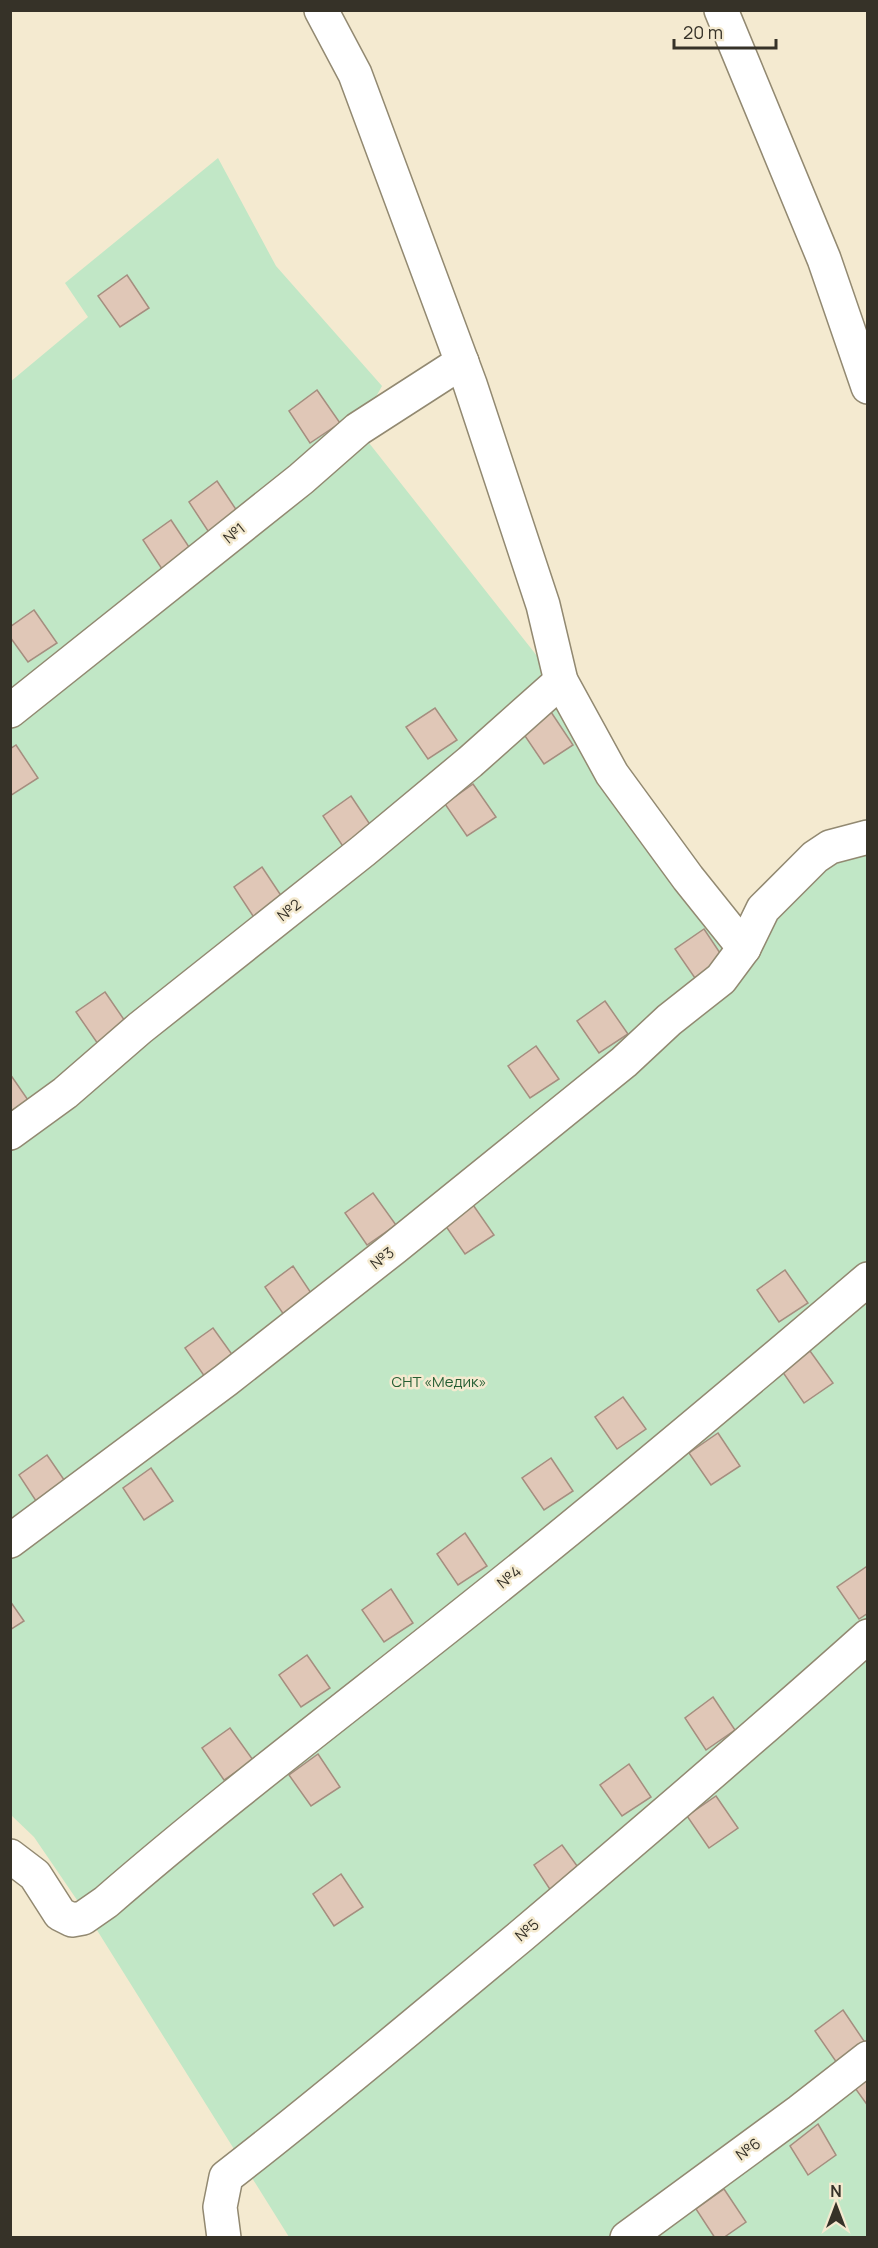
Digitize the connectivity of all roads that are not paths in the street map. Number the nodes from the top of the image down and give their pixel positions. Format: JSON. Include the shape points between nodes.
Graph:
{"nodes":[{"id":1,"x":321,"y":10,"type":"edge"},
{"id":2,"x":721,"y":10,"type":"edge"},
{"id":3,"x":462,"y":362,"type":"junction"},
{"id":4,"x":867,"y":387,"type":"edge"},
{"id":5,"x":561,"y":681,"type":"junction"},
{"id":6,"x":10,"y":711,"type":"edge"},
{"id":7,"x":867,"y":837,"type":"edge"},
{"id":8,"x":741,"y":952,"type":"junction"},
{"id":9,"x":10,"y":1133,"type":"edge"},
{"id":10,"x":867,"y":1279,"type":"edge"},
{"id":11,"x":10,"y":1541,"type":"edge"},
{"id":12,"x":867,"y":1636,"type":"edge"},
{"id":13,"x":10,"y":1856,"type":"edge"},
{"id":14,"x":867,"y":2058,"type":"edge"},
{"id":15,"x":224,"y":2238,"type":"edge"},
{"id":16,"x":627,"y":2238,"type":"edge"}],
"edges":[{"from":1,"to":3,"type":"street","via":[[355,74]]},
{"from":2,"to":4,"type":"street","via":[[824,259]]},
{"from":3,"to":5,"type":"street","via":[[543,605]]},
{"from":3,"to":6,"type":"street","name":"№1","via":[[358,429]]},
{"from":5,"to":8,"type":"street","via":[[612,774]]},
{"from":5,"to":9,"type":"street","name":"№2","via":[[363,850],[65,1093]]},
{"from":7,"to":8,"type":"street","name":"№3","via":[[830,847],[815,857],[763,909]]},
{"from":8,"to":11,"type":"street","name":"№3","via":[[721,979],[624,1062],[394,1248],[168,1425]]},
{"from":10,"to":13,"type":"street","name":"№4","via":[[794,1344],[481,1600],[83,1918],[72,1920],[60,1914],[35,1875]]},
{"from":12,"to":15,"type":"street","name":"№5","via":[[711,1775],[318,2106],[226,2177],[220,2207]]},
{"from":14,"to":16,"type":"street","name":"№6"}]}
